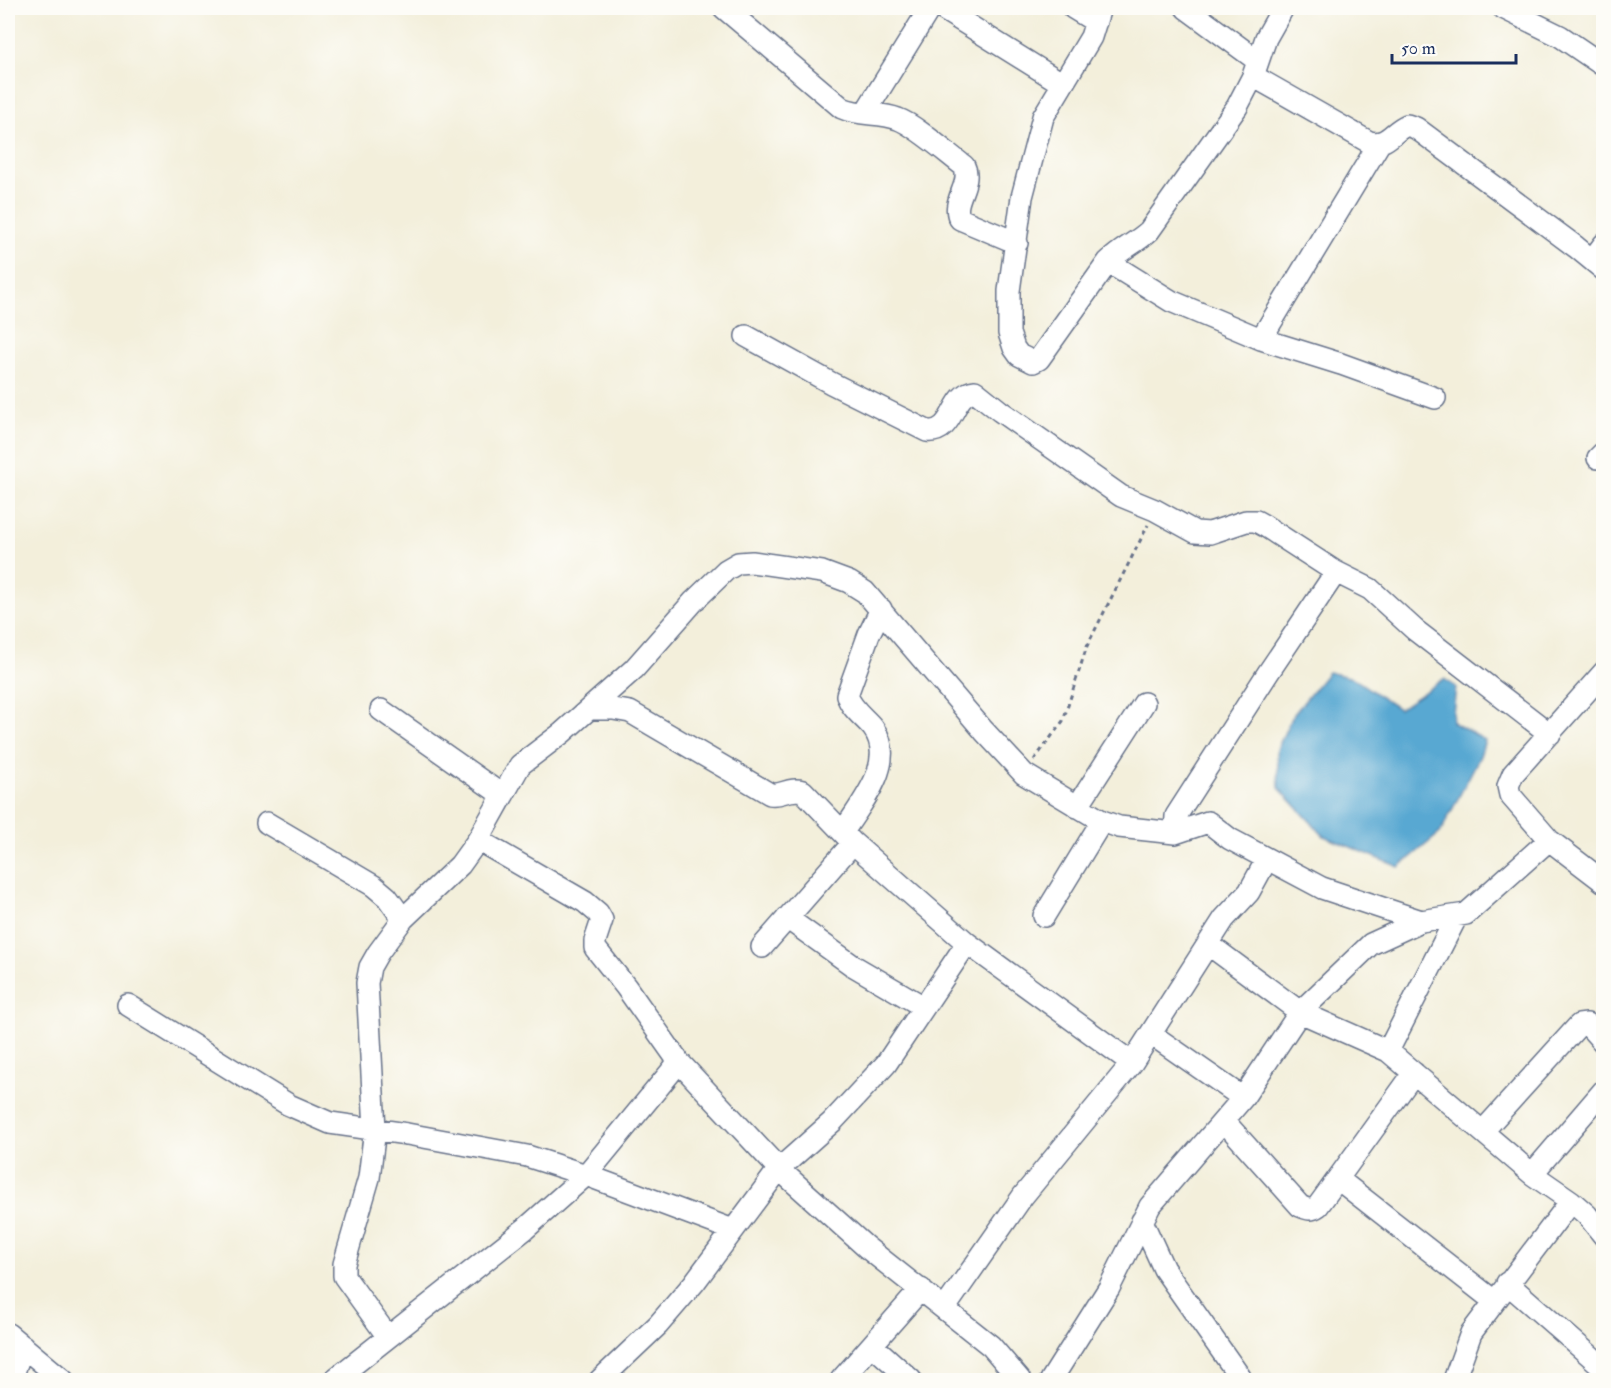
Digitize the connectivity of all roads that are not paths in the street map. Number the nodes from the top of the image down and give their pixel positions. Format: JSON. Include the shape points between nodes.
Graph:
{"nodes":[{"id":1,"x":724,"y":8,"type":"edge"},
{"id":2,"x":930,"y":8,"type":"edge"},
{"id":3,"x":941,"y":8,"type":"edge"},
{"id":4,"x":1073,"y":8,"type":"edge"},
{"id":5,"x":1186,"y":8,"type":"edge"},
{"id":6,"x":1283,"y":8,"type":"edge"},
{"id":7,"x":1503,"y":8,"type":"edge"},
{"id":8,"x":1098,"y":15,"type":"edge"},
{"id":9,"x":1604,"y":66,"type":"edge"},
{"id":10,"x":1255,"y":68,"type":"junction"},
{"id":11,"x":1063,"y":84,"type":"junction"},
{"id":12,"x":865,"y":113,"type":"junction"},
{"id":13,"x":1379,"y":144,"type":"junction"},
{"id":14,"x":1017,"y":243,"type":"junction"},
{"id":15,"x":1600,"y":258,"type":"edge"},
{"id":16,"x":1108,"y":262,"type":"junction"},
{"id":17,"x":746,"y":336,"type":"dead end"},
{"id":18,"x":1261,"y":339,"type":"junction"},
{"id":19,"x":1435,"y":398,"type":"dead end"},
{"id":20,"x":1336,"y":572,"type":"junction"},
{"id":21,"x":881,"y":609,"type":"junction"},
{"id":22,"x":1604,"y":672,"type":"edge"},
{"id":23,"x":1144,"y":703,"type":"dead end"},
{"id":24,"x":590,"y":709,"type":"junction"},
{"id":25,"x":381,"y":710,"type":"dead end"},
{"id":26,"x":1550,"y":734,"type":"junction"},
{"id":27,"x":502,"y":795,"type":"junction"},
{"id":28,"x":1077,"y":807,"type":"junction"},
{"id":29,"x":1102,"y":821,"type":"junction"},
{"id":30,"x":267,"y":823,"type":"dead end"},
{"id":31,"x":1174,"y":833,"type":"junction"},
{"id":32,"x":848,"y":838,"type":"junction"},
{"id":33,"x":478,"y":840,"type":"junction"},
{"id":34,"x":1549,"y":840,"type":"junction"},
{"id":35,"x":1267,"y":859,"type":"junction"},
{"id":36,"x":1604,"y":882,"type":"edge"},
{"id":37,"x":1044,"y":916,"type":"dead end"},
{"id":38,"x":1457,"y":916,"type":"junction"},
{"id":39,"x":787,"y":918,"type":"junction"},
{"id":40,"x":403,"y":919,"type":"junction"},
{"id":41,"x":1421,"y":921,"type":"junction"},
{"id":42,"x":967,"y":943,"type":"junction"},
{"id":43,"x":1208,"y":944,"type":"junction"},
{"id":44,"x":762,"y":947,"type":"dead end"},
{"id":45,"x":128,"y":1005,"type":"dead end"},
{"id":46,"x":924,"y":1007,"type":"junction"},
{"id":47,"x":1300,"y":1012,"type":"junction"},
{"id":48,"x":1151,"y":1034,"type":"junction"},
{"id":49,"x":1604,"y":1042,"type":"edge"},
{"id":50,"x":1388,"y":1051,"type":"junction"},
{"id":51,"x":679,"y":1062,"type":"junction"},
{"id":52,"x":1132,"y":1063,"type":"junction"},
{"id":53,"x":1414,"y":1073,"type":"junction"},
{"id":54,"x":1604,"y":1090,"type":"edge"},
{"id":55,"x":1243,"y":1098,"type":"junction"},
{"id":56,"x":1224,"y":1121,"type":"junction"},
{"id":57,"x":375,"y":1129,"type":"junction"},
{"id":58,"x":1483,"y":1131,"type":"junction"},
{"id":59,"x":779,"y":1170,"type":"junction"},
{"id":60,"x":1532,"y":1174,"type":"junction"},
{"id":61,"x":586,"y":1175,"type":"junction"},
{"id":62,"x":1338,"y":1179,"type":"junction"},
{"id":63,"x":1570,"y":1201,"type":"junction"},
{"id":64,"x":1142,"y":1221,"type":"junction"},
{"id":65,"x":733,"y":1230,"type":"junction"},
{"id":66,"x":1604,"y":1236,"type":"edge"},
{"id":67,"x":1508,"y":1283,"type":"junction"},
{"id":68,"x":921,"y":1289,"type":"junction"},
{"id":69,"x":1494,"y":1301,"type":"junction"},
{"id":70,"x":945,"y":1308,"type":"junction"},
{"id":71,"x":388,"y":1337,"type":"junction"},
{"id":72,"x":15,"y":1340,"type":"edge"},
{"id":73,"x":872,"y":1345,"type":"junction"},
{"id":74,"x":1604,"y":1368,"type":"edge"},
{"id":75,"x":14,"y":1380,"type":"edge"},
{"id":76,"x":63,"y":1380,"type":"edge"},
{"id":77,"x":334,"y":1380,"type":"edge"},
{"id":78,"x":600,"y":1380,"type":"edge"},
{"id":79,"x":841,"y":1380,"type":"edge"},
{"id":80,"x":911,"y":1380,"type":"edge"},
{"id":81,"x":1020,"y":1380,"type":"edge"},
{"id":82,"x":1051,"y":1380,"type":"edge"},
{"id":83,"x":1240,"y":1380,"type":"edge"},
{"id":84,"x":1454,"y":1380,"type":"edge"}],
"edges":[{"from":1,"to":12,"type":"street","via":[[829,98],[852,112]]},
{"from":2,"to":12,"type":"street"},
{"from":3,"to":11,"type":"street"},
{"from":4,"to":8,"type":"street"},
{"from":5,"to":10,"type":"street"},
{"from":6,"to":10,"type":"street"},
{"from":7,"to":9,"type":"street","via":[[1560,36]]},
{"from":8,"to":11,"type":"street","via":[[1091,37]]},
{"from":10,"to":13,"type":"street","via":[[1369,142]]},
{"from":10,"to":16,"type":"street","via":[[1237,107],[1149,231]]},
{"from":11,"to":14,"type":"street","via":[[1043,117],[1022,197]]},
{"from":12,"to":14,"type":"street","via":[[900,119],[964,166],[967,178],[957,207],[960,219]]},
{"from":13,"to":15,"type":"street","via":[[1407,125],[1416,128]]},
{"from":13,"to":18,"type":"street"},
{"from":14,"to":16,"type":"street","via":[[1009,291],[1009,333],[1019,356],[1033,362]]},
{"from":16,"to":18,"type":"street","via":[[1171,301]]},
{"from":17,"to":20,"type":"street","via":[[927,431],[942,429],[963,396],[975,391],[1121,496],[1202,534],[1246,520],[1256,521]]},
{"from":18,"to":19,"type":"street"},
{"from":20,"to":26,"type":"street","via":[[1370,589],[1415,630]]},
{"from":20,"to":31,"type":"street","via":[[1176,816]]},
{"from":21,"to":24,"type":"street","via":[[865,592],[822,572],[738,563],[694,601],[634,669]]},
{"from":21,"to":28,"type":"street","via":[[1024,774]]},
{"from":21,"to":32,"type":"street","via":[[847,695],[880,740],[881,762]]},
{"from":22,"to":26,"type":"street"},
{"from":23,"to":28,"type":"street"},
{"from":24,"to":27,"type":"street","via":[[519,765]]},
{"from":24,"to":32,"type":"street","via":[[630,712],[770,794],[803,791]]},
{"from":25,"to":27,"type":"street"},
{"from":26,"to":34,"type":"street","via":[[1508,786],[1510,795]]},
{"from":27,"to":33,"type":"street"},
{"from":28,"to":29,"type":"street"},
{"from":29,"to":31,"type":"street","via":[[1119,827]]},
{"from":29,"to":37,"type":"street"},
{"from":30,"to":40,"type":"street","via":[[374,886]]},
{"from":31,"to":35,"type":"street","via":[[1208,822]]},
{"from":32,"to":39,"type":"street"},
{"from":32,"to":42,"type":"street"},
{"from":33,"to":40,"type":"street","via":[[460,865]]},
{"from":33,"to":51,"type":"street","via":[[598,913],[602,920],[595,948]]},
{"from":34,"to":36,"type":"street"},
{"from":34,"to":38,"type":"street","via":[[1474,909]]},
{"from":35,"to":41,"type":"street","via":[[1322,888]]},
{"from":35,"to":43,"type":"street","via":[[1249,892]]},
{"from":38,"to":41,"type":"street"},
{"from":38,"to":50,"type":"street"},
{"from":39,"to":44,"type":"street"},
{"from":39,"to":46,"type":"street","via":[[852,965]]},
{"from":40,"to":57,"type":"street","via":[[378,952],[367,983]]},
{"from":41,"to":47,"type":"street","via":[[1371,944]]},
{"from":42,"to":46,"type":"street"},
{"from":42,"to":52,"type":"street"},
{"from":43,"to":47,"type":"street"},
{"from":43,"to":48,"type":"street"},
{"from":45,"to":57,"type":"street","via":[[288,1106],[330,1123]]},
{"from":46,"to":59,"type":"street","via":[[886,1064],[832,1122]]},
{"from":47,"to":50,"type":"street"},
{"from":47,"to":55,"type":"street"},
{"from":48,"to":52,"type":"street"},
{"from":48,"to":55,"type":"street"},
{"from":49,"to":58,"type":"street","via":[[1587,1024],[1579,1025]]},
{"from":50,"to":53,"type":"street"},
{"from":51,"to":59,"type":"street"},
{"from":51,"to":61,"type":"street"},
{"from":52,"to":70,"type":"street","via":[[1023,1196]]},
{"from":53,"to":58,"type":"street"},
{"from":53,"to":62,"type":"street"},
{"from":54,"to":60,"type":"street"},
{"from":55,"to":56,"type":"street"},
{"from":56,"to":62,"type":"street","via":[[1300,1206],[1313,1210]]},
{"from":56,"to":64,"type":"street","via":[[1155,1199]]},
{"from":57,"to":61,"type":"street","via":[[528,1156]]},
{"from":57,"to":71,"type":"street","via":[[369,1178],[344,1276]]},
{"from":58,"to":60,"type":"street"},
{"from":59,"to":65,"type":"street"},
{"from":59,"to":68,"type":"street","via":[[866,1247]]},
{"from":60,"to":63,"type":"street"},
{"from":61,"to":65,"type":"street"},
{"from":61,"to":71,"type":"street","via":[[525,1229]]},
{"from":62,"to":69,"type":"street"},
{"from":63,"to":66,"type":"street"},
{"from":63,"to":67,"type":"street"},
{"from":64,"to":82,"type":"street","via":[[1108,1288]]},
{"from":64,"to":83,"type":"street","via":[[1164,1269]]},
{"from":65,"to":78,"type":"street","via":[[658,1325]]},
{"from":67,"to":69,"type":"street"},
{"from":67,"to":74,"type":"street"},
{"from":68,"to":70,"type":"street"},
{"from":68,"to":73,"type":"street"},
{"from":69,"to":84,"type":"street","via":[[1471,1333]]},
{"from":70,"to":81,"type":"street","via":[[991,1346]]},
{"from":71,"to":77,"type":"street"},
{"from":72,"to":75,"type":"street"},
{"from":72,"to":76,"type":"street"},
{"from":73,"to":79,"type":"street"},
{"from":73,"to":80,"type":"street"}]}
